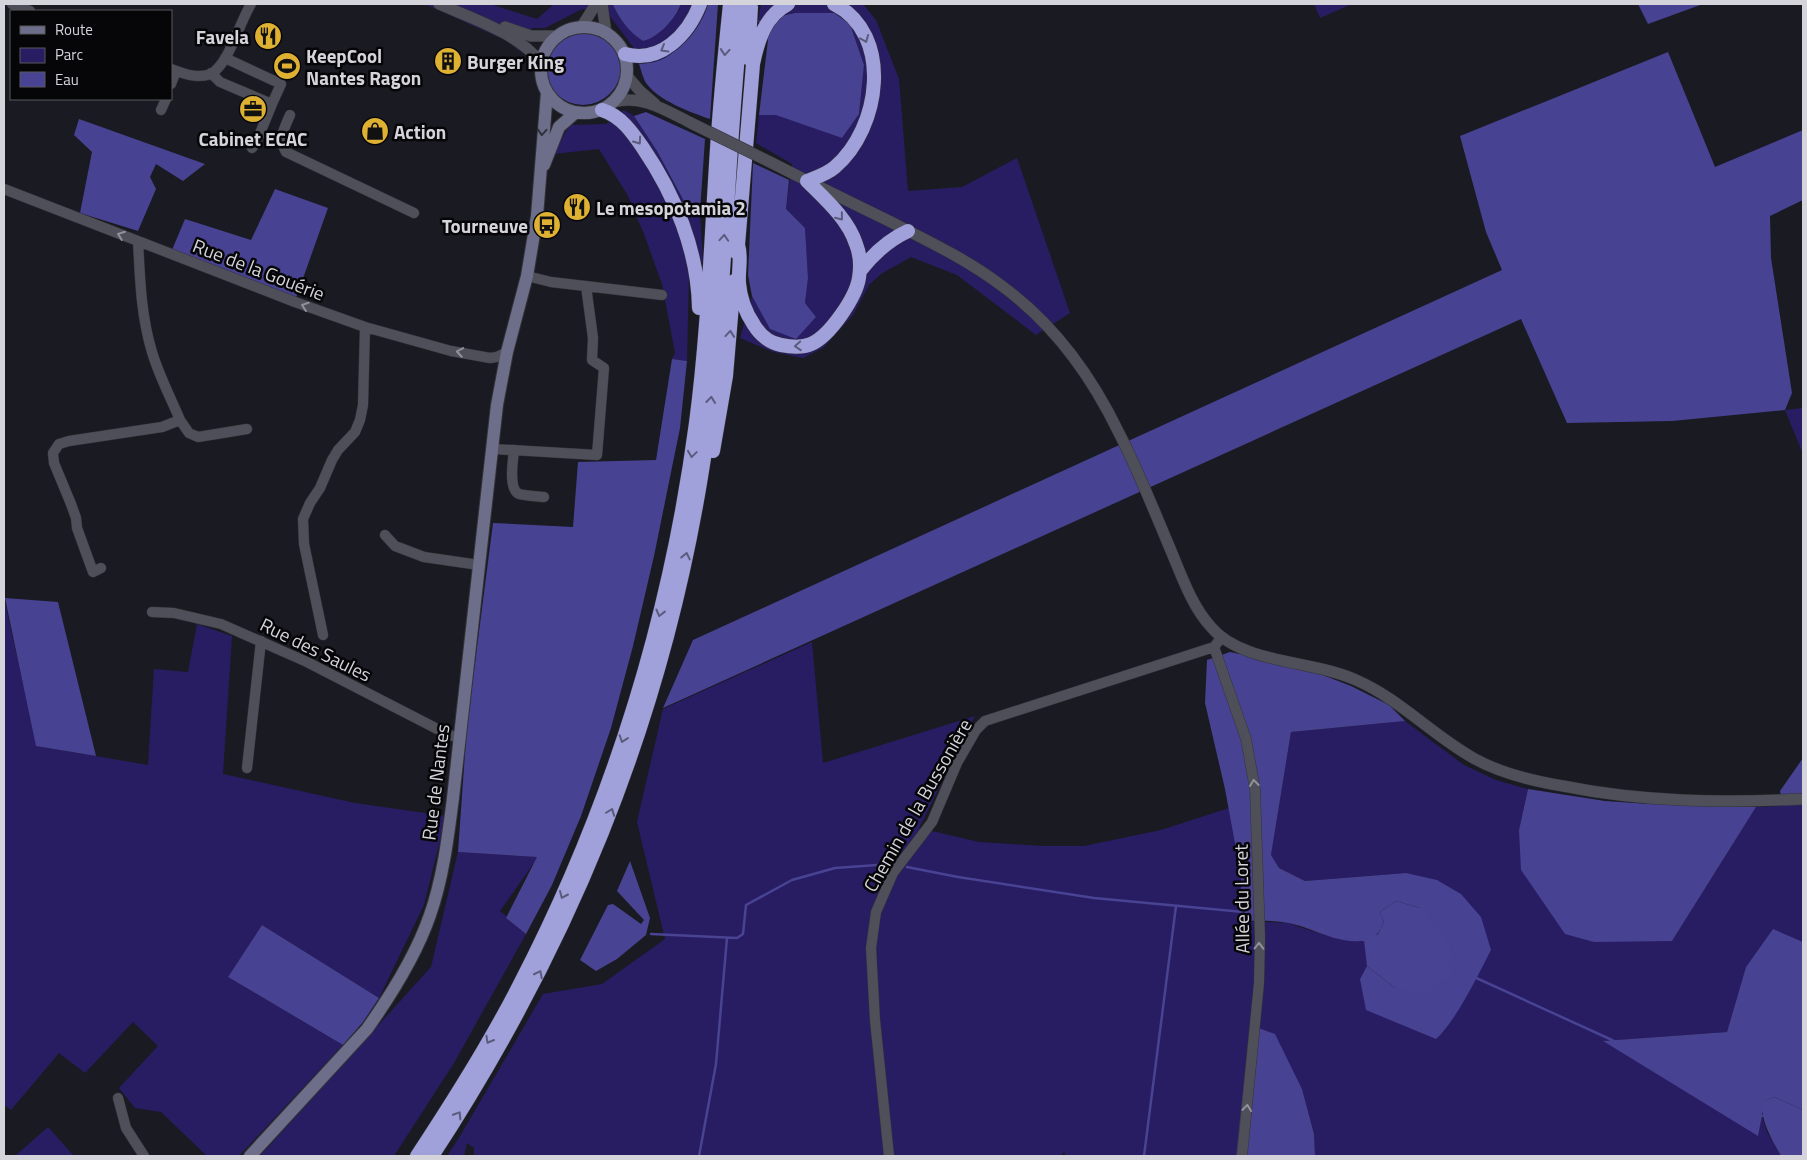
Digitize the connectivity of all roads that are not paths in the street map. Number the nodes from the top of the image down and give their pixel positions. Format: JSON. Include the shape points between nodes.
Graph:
{"nodes":[{"id":1,"x":12,"y":4,"type":"edge"},
{"id":2,"x":251,"y":4,"type":"edge"},
{"id":3,"x":439,"y":4,"type":"edge"},
{"id":4,"x":453,"y":4,"type":"edge"},
{"id":5,"x":596,"y":4,"type":"edge"},
{"id":6,"x":602,"y":4,"type":"edge"},
{"id":7,"x":700,"y":4,"type":"edge"},
{"id":8,"x":730,"y":4,"type":"edge"},
{"id":9,"x":742,"y":4,"type":"edge"},
{"id":10,"x":751,"y":4,"type":"edge"},
{"id":11,"x":788,"y":4,"type":"edge"},
{"id":12,"x":834,"y":4,"type":"edge"},
{"id":13,"x":27,"y":10,"type":"edge"},
{"id":14,"x":582,"y":26,"type":"junction"},
{"id":15,"x":606,"y":32,"type":"junction"},
{"id":16,"x":556,"y":36,"type":"junction"},
{"id":17,"x":624,"y":54,"type":"junction"},
{"id":18,"x":225,"y":58,"type":"junction"},
{"id":19,"x":541,"y":63,"type":"junction"},
{"id":20,"x":174,"y":70,"type":"edge"},
{"id":21,"x":211,"y":73,"type":"junction"},
{"id":22,"x":628,"y":76,"type":"junction"},
{"id":23,"x":546,"y":92,"type":"junction"},
{"id":24,"x":166,"y":100,"type":"edge"},
{"id":25,"x":272,"y":104,"type":"junction"},
{"id":26,"x":608,"y":106,"type":"junction"},
{"id":27,"x":656,"y":106,"type":"junction"},
{"id":28,"x":161,"y":110,"type":"dead end"},
{"id":29,"x":575,"y":112,"type":"junction"},
{"id":30,"x":290,"y":115,"type":"dead end"},
{"id":31,"x":252,"y":148,"type":"dead end"},
{"id":32,"x":542,"y":172,"type":"junction"},
{"id":33,"x":743,"y":176,"type":"junction"},
{"id":34,"x":807,"y":181,"type":"junction"},
{"id":35,"x":4,"y":189,"type":"edge"},
{"id":36,"x":414,"y":213,"type":"dead end"},
{"id":37,"x":908,"y":231,"type":"junction"},
{"id":38,"x":138,"y":242,"type":"junction"},
{"id":39,"x":738,"y":245,"type":"junction"},
{"id":40,"x":860,"y":271,"type":"junction"},
{"id":41,"x":527,"y":276,"type":"junction"},
{"id":42,"x":586,"y":286,"type":"junction"},
{"id":43,"x":662,"y":295,"type":"dead end"},
{"id":44,"x":365,"y":327,"type":"junction"},
{"id":45,"x":508,"y":352,"type":"junction"},
{"id":46,"x":700,"y":388,"type":"junction"},
{"id":47,"x":180,"y":420,"type":"junction"},
{"id":48,"x":247,"y":429,"type":"dead end"},
{"id":49,"x":493,"y":449,"type":"junction"},
{"id":50,"x":514,"y":450,"type":"junction"},
{"id":51,"x":700,"y":483,"type":"junction"},
{"id":52,"x":544,"y":497,"type":"dead end"},
{"id":53,"x":385,"y":535,"type":"dead end"},
{"id":54,"x":479,"y":565,"type":"junction"},
{"id":55,"x":101,"y":568,"type":"dead end"},
{"id":56,"x":152,"y":612,"type":"dead end"},
{"id":57,"x":323,"y":635,"type":"dead end"},
{"id":58,"x":261,"y":641,"type":"junction"},
{"id":59,"x":1217,"y":643,"type":"junction"},
{"id":60,"x":460,"y":738,"type":"junction"},
{"id":61,"x":247,"y":768,"type":"dead end"},
{"id":62,"x":1803,"y":799,"type":"edge"},
{"id":63,"x":118,"y":1098,"type":"dead end"},
{"id":64,"x":144,"y":1156,"type":"edge"},
{"id":65,"x":250,"y":1156,"type":"edge"},
{"id":66,"x":417,"y":1156,"type":"edge"},
{"id":67,"x":432,"y":1156,"type":"edge"},
{"id":68,"x":889,"y":1156,"type":"edge"},
{"id":69,"x":1242,"y":1156,"type":"edge"}],
"edges":[{"from":1,"to":13,"type":"street"},
{"from":2,"to":18,"type":"street"},
{"from":3,"to":19,"type":"street","via":[[512,37]]},
{"from":4,"to":16,"type":"street","via":[[531,36]]},
{"from":5,"to":14,"type":"street"},
{"from":6,"to":15,"type":"street"},
{"from":7,"to":17,"type":"highway","one_way":true,"via":[[688,28],[669,46],[655,54]]},
{"from":8,"to":46,"type":"highway","one_way":true},
{"from":51,"to":9,"type":"highway","one_way":true,"via":[[716,348]]},
{"from":10,"to":33,"type":"highway"},
{"from":11,"to":33,"type":"highway","via":[[774,14],[758,44],[751,80]]},
{"from":12,"to":34,"type":"highway","one_way":true,"via":[[853,18],[867,40],[873,61],[874,94],[862,129],[844,156],[826,173]]},
{"from":14,"to":15,"type":"main road"},
{"from":14,"to":16,"type":"main road"},
{"from":15,"to":17,"type":"main road"},
{"from":16,"to":19,"type":"main road"},
{"from":17,"to":22,"type":"main road"},
{"from":18,"to":21,"type":"street"},
{"from":18,"to":25,"type":"street","via":[[281,84]]},
{"from":19,"to":23,"type":"main road","via":[[540,76]]},
{"from":20,"to":21,"type":"street","via":[[197,76]]},
{"from":21,"to":25,"type":"street","via":[[220,82]]},
{"from":22,"to":26,"type":"main road","via":[[620,94]]},
{"from":22,"to":27,"type":"street"},
{"from":23,"to":29,"type":"main road","via":[[558,104]]},
{"from":23,"to":32,"type":"main road","one_way":true},
{"from":24,"to":28,"type":"street"},
{"from":25,"to":31,"type":"street"},
{"from":26,"to":27,"type":"street","via":[[620,100]]},
{"from":26,"to":29,"type":"main road","via":[[584,114]]},
{"from":26,"to":46,"type":"highway","one_way":true,"via":[[638,142],[667,189],[684,228],[699,291],[694,375]]},
{"from":27,"to":34,"type":"street","bridge":true},
{"from":29,"to":32,"type":"main road","via":[[559,127]]},
{"from":30,"to":36,"type":"street","via":[[281,137],[286,152]]},
{"from":32,"to":41,"type":"main road","name":"Rue de Nantes"},
{"from":33,"to":39,"type":"highway"},
{"from":34,"to":37,"type":"street"},
{"from":34,"to":40,"type":"highway","one_way":true,"via":[[852,233],[859,252]]},
{"from":38,"to":35,"type":"street","name":"Rue de la Gouérie","one_way":true},
{"from":37,"to":40,"type":"highway","via":[[887,242]]},
{"from":37,"to":59,"type":"street","via":[[972,265],[1002,286],[1046,325],[1075,357],[1111,414],[1183,579]]},
{"from":44,"to":38,"type":"street","name":"Rue de la Gouérie","one_way":true},
{"from":38,"to":47,"type":"street","via":[[141,292],[152,354]]},
{"from":40,"to":39,"type":"highway","one_way":true,"via":[[852,298],[819,339],[803,346],[776,344],[760,333],[746,310],[739,284]]},
{"from":51,"to":39,"type":"highway","one_way":true,"via":[[709,471],[720,419]]},
{"from":41,"to":42,"type":"street"},
{"from":41,"to":45,"type":"main road","name":"Rue de Nantes"},
{"from":42,"to":43,"type":"street"},
{"from":42,"to":50,"type":"street","via":[[593,338],[592,360],[604,368],[597,455]]},
{"from":45,"to":44,"type":"street","name":"Rue de la Gouérie","one_way":true,"via":[[490,358],[451,351]]},
{"from":44,"to":57,"type":"street","via":[[360,420],[355,432],[332,460],[303,520],[304,544]]},
{"from":45,"to":49,"type":"main road","name":"Rue de Nantes","via":[[497,405]]},
{"from":46,"to":66,"type":"highway","one_way":true,"via":[[684,505],[663,603],[642,681],[606,791],[571,877],[520,984],[490,1039]]},
{"from":47,"to":48,"type":"street","via":[[189,433],[198,437]]},
{"from":47,"to":55,"type":"street","via":[[162,428],[68,440],[59,444],[53,453],[93,572]]},
{"from":49,"to":50,"type":"street"},
{"from":49,"to":54,"type":"main road","name":"Rue de Nantes"},
{"from":50,"to":52,"type":"street","via":[[514,490]]},
{"from":67,"to":51,"type":"highway","one_way":true,"via":[[488,1067],[533,985],[605,827],[658,670],[683,572]]},
{"from":53,"to":54,"type":"street","via":[[395,546],[424,557]]},
{"from":54,"to":60,"type":"main road","name":"Rue de Nantes"},
{"from":56,"to":58,"type":"street","name":"Rue des Saules","via":[[221,624]]},
{"from":58,"to":60,"type":"street","name":"Rue des Saules"},
{"from":58,"to":61,"type":"street"},
{"from":59,"to":62,"type":"street","via":[[1355,679],[1400,705],[1440,738],[1508,773],[1598,793],[1648,799]]},
{"from":59,"to":68,"type":"street","name":"Chemin de la Bussonière","via":[[985,721],[976,730],[957,763],[932,822],[893,873],[876,912],[871,948],[874,1011]]},
{"from":69,"to":59,"type":"street","name":"Allée du Loret","one_way":true,"via":[[1260,938],[1256,789],[1246,739]]},
{"from":60,"to":65,"type":"main road","name":"Rue de Nantes","via":[[446,850],[430,916],[417,944],[366,1030]]},
{"from":63,"to":64,"type":"street","via":[[126,1128]]}]}
